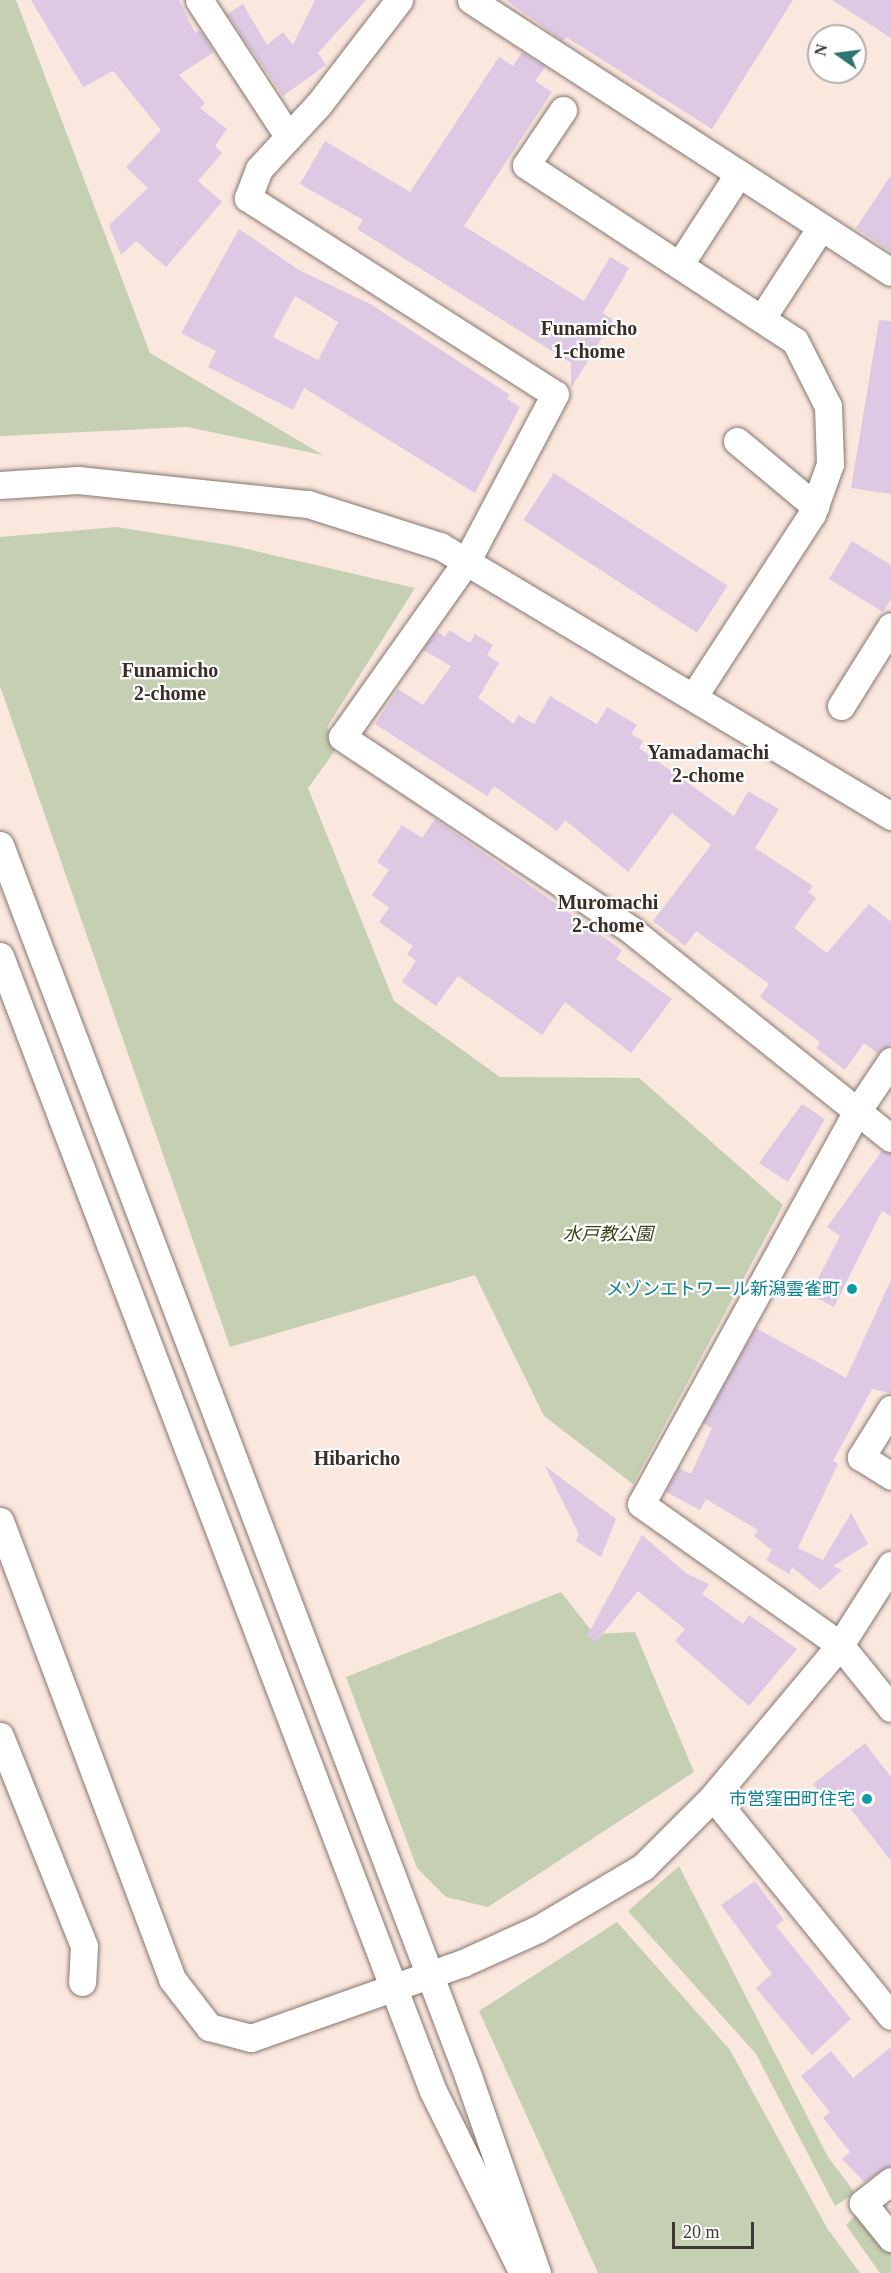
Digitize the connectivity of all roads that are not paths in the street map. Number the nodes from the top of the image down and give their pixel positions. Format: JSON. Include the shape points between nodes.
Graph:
{"nodes":[{"id":1,"x":199,"y":0,"type":"edge"},
{"id":2,"x":399,"y":0,"type":"edge"},
{"id":3,"x":471,"y":0,"type":"edge"},
{"id":4,"x":563,"y":110,"type":"dead end"},
{"id":5,"x":288,"y":136,"type":"junction"},
{"id":6,"x":739,"y":173,"type":"junction"},
{"id":7,"x":821,"y":227,"type":"junction"},
{"id":8,"x":680,"y":264,"type":"junction"},
{"id":9,"x":891,"y":272,"type":"edge"},
{"id":10,"x":762,"y":318,"type":"junction"},
{"id":11,"x":737,"y":441,"type":"dead end"},
{"id":12,"x":0,"y":485,"type":"edge"},
{"id":13,"x":815,"y":506,"type":"junction"},
{"id":14,"x":466,"y":562,"type":"junction"},
{"id":15,"x":891,"y":626,"type":"edge"},
{"id":16,"x":693,"y":697,"type":"junction"},
{"id":17,"x":841,"y":706,"type":"dead end"},
{"id":18,"x":891,"y":816,"type":"edge"},
{"id":19,"x":0,"y":844,"type":"edge"},
{"id":20,"x":0,"y":956,"type":"edge"},
{"id":21,"x":891,"y":1060,"type":"edge"},
{"id":22,"x":856,"y":1113,"type":"junction"},
{"id":23,"x":891,"y":1138,"type":"edge"},
{"id":24,"x":891,"y":1409,"type":"edge"},
{"id":25,"x":891,"y":1476,"type":"edge"},
{"id":26,"x":0,"y":1521,"type":"edge"},
{"id":27,"x":891,"y":1565,"type":"edge"},
{"id":28,"x":840,"y":1645,"type":"junction"},
{"id":29,"x":891,"y":1708,"type":"edge"},
{"id":30,"x":0,"y":1736,"type":"edge"},
{"id":31,"x":713,"y":1797,"type":"junction"},
{"id":32,"x":430,"y":1976,"type":"junction"},
{"id":33,"x":82,"y":1982,"type":"dead end"},
{"id":34,"x":394,"y":1990,"type":"junction"},
{"id":35,"x":891,"y":2016,"type":"edge"},
{"id":36,"x":891,"y":2181,"type":"edge"},
{"id":37,"x":891,"y":2238,"type":"edge"},
{"id":38,"x":523,"y":2273,"type":"edge"},
{"id":39,"x":537,"y":2273,"type":"edge"}],
"edges":[{"from":1,"to":5,"type":"street"},
{"from":2,"to":5,"type":"street"},
{"from":3,"to":6,"type":"street"},
{"from":4,"to":8,"type":"street","via":[[526,165]]},
{"from":5,"to":14,"type":"street","via":[[259,169],[248,198],[555,394]]},
{"from":6,"to":7,"type":"street"},
{"from":6,"to":8,"type":"street"},
{"from":7,"to":9,"type":"street"},
{"from":7,"to":10,"type":"street"},
{"from":8,"to":10,"type":"street"},
{"from":10,"to":13,"type":"street","via":[[795,340],[810,361],[828,406],[830,464]]},
{"from":11,"to":13,"type":"street"},
{"from":12,"to":14,"type":"street","via":[[78,480],[308,504],[440,546]]},
{"from":13,"to":16,"type":"street"},
{"from":14,"to":16,"type":"street"},
{"from":14,"to":22,"type":"street","via":[[342,737],[631,930]]},
{"from":15,"to":17,"type":"street"},
{"from":16,"to":18,"type":"street"},
{"from":19,"to":32,"type":"street"},
{"from":20,"to":34,"type":"street"},
{"from":21,"to":22,"type":"street"},
{"from":22,"to":23,"type":"street"},
{"from":22,"to":28,"type":"street","via":[[641,1504]]},
{"from":24,"to":25,"type":"street","via":[[861,1457]]},
{"from":26,"to":34,"type":"street","via":[[172,1979],[209,2027],[251,2038]]},
{"from":27,"to":28,"type":"street"},
{"from":28,"to":29,"type":"street"},
{"from":28,"to":31,"type":"street"},
{"from":30,"to":33,"type":"street","via":[[84,1946]]},
{"from":31,"to":32,"type":"street","via":[[643,1867],[538,1929]]},
{"from":31,"to":35,"type":"street"},
{"from":32,"to":34,"type":"street"},
{"from":32,"to":39,"type":"street"},
{"from":34,"to":38,"type":"street","via":[[433,2091]]},
{"from":36,"to":37,"type":"street","via":[[863,2203]]}]}
